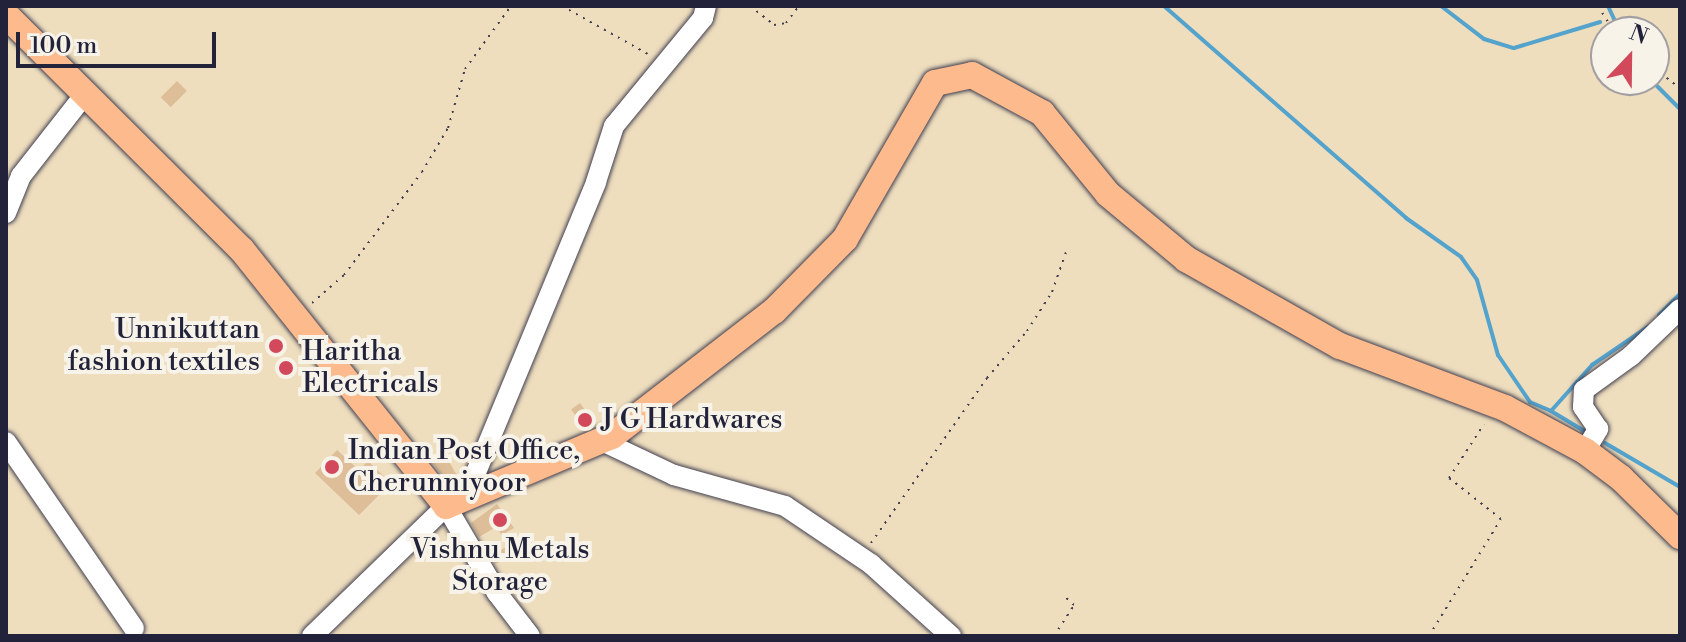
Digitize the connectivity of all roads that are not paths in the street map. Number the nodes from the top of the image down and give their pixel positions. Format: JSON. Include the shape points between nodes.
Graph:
{"nodes":[{"id":1,"x":706,"y":6,"type":"edge"},
{"id":2,"x":14,"y":14,"type":"edge"},
{"id":3,"x":85,"y":94,"type":"junction"},
{"id":4,"x":6,"y":213,"type":"edge"},
{"id":5,"x":1680,"y":309,"type":"edge"},
{"id":6,"x":602,"y":441,"type":"junction"},
{"id":7,"x":6,"y":442,"type":"edge"},
{"id":8,"x":1585,"y":451,"type":"junction"},
{"id":9,"x":455,"y":503,"type":"junction"},
{"id":10,"x":1680,"y":536,"type":"edge"},
{"id":11,"x":134,"y":628,"type":"dead end"},
{"id":12,"x":312,"y":636,"type":"edge"},
{"id":13,"x":530,"y":636,"type":"edge"},
{"id":14,"x":951,"y":636,"type":"edge"}],
"edges":[{"from":1,"to":9,"type":"street","via":[[703,18],[614,126],[596,182]]},
{"from":2,"to":3,"type":"main road"},
{"from":3,"to":4,"type":"street","via":[[21,176]]},
{"from":3,"to":9,"type":"main road","via":[[242,250]]},
{"from":5,"to":8,"type":"street","via":[[1631,356],[1584,390],[1583,407],[1598,429]]},
{"from":6,"to":8,"type":"main road","via":[[774,311],[845,239],[935,83],[972,75],[1042,113],[1108,194],[1186,259],[1340,346],[1496,404]]},
{"from":6,"to":9,"type":"main road"},
{"from":6,"to":14,"type":"street","via":[[674,475],[785,506],[861,558]]},
{"from":7,"to":11,"type":"street"},
{"from":8,"to":10,"type":"main road"},
{"from":9,"to":12,"type":"street"},
{"from":9,"to":13,"type":"street","via":[[497,593]]}]}
